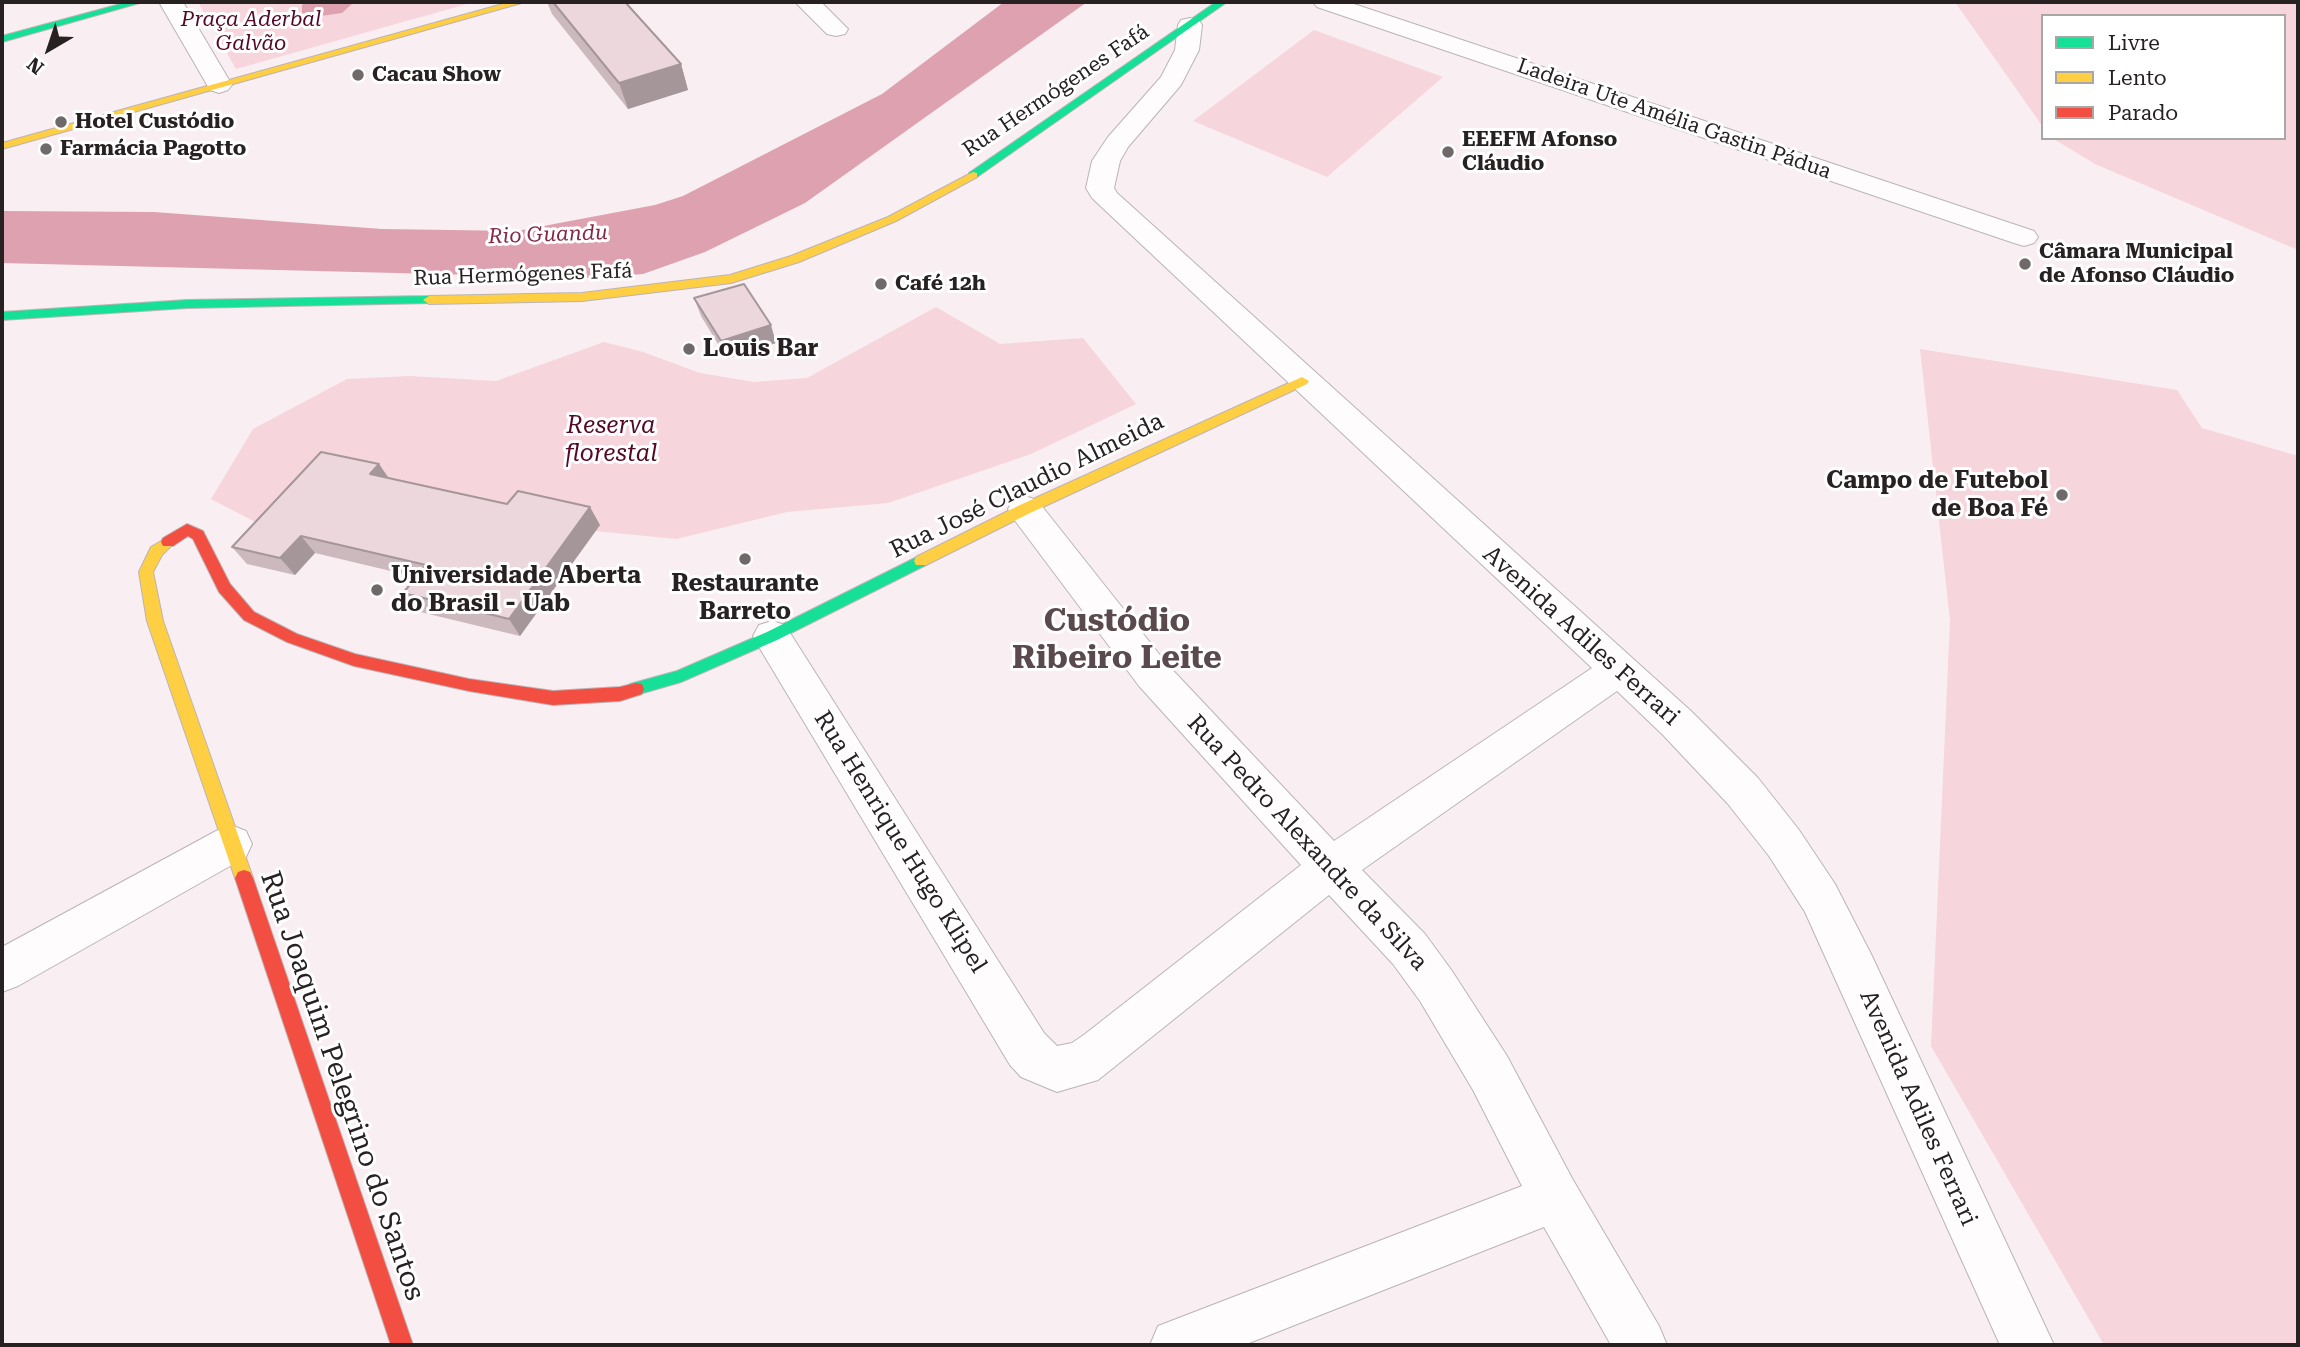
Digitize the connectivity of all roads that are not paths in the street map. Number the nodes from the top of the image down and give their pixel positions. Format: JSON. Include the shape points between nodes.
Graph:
{"nodes":[{"id":1,"x":138,"y":2,"type":"edge"},
{"id":2,"x":171,"y":2,"type":"edge"},
{"id":3,"x":520,"y":2,"type":"edge"},
{"id":4,"x":807,"y":2,"type":"edge"},
{"id":5,"x":1222,"y":2,"type":"edge"},
{"id":6,"x":1325,"y":2,"type":"edge"},
{"id":7,"x":1190,"y":24,"type":"junction"},
{"id":8,"x":836,"y":29,"type":"dead end"},
{"id":9,"x":2,"y":39,"type":"edge"},
{"id":10,"x":219,"y":85,"type":"junction"},
{"id":11,"x":2,"y":146,"type":"edge"},
{"id":12,"x":2024,"y":237,"type":"dead end"},
{"id":13,"x":2,"y":316,"type":"edge"},
{"id":14,"x":1302,"y":381,"type":"junction"},
{"id":15,"x":1025,"y":509,"type":"junction"},
{"id":16,"x":772,"y":636,"type":"junction"},
{"id":17,"x":1618,"y":670,"type":"junction"},
{"id":18,"x":231,"y":844,"type":"junction"},
{"id":19,"x":1333,"y":866,"type":"junction"},
{"id":20,"x":2,"y":971,"type":"edge"},
{"id":21,"x":1555,"y":1198,"type":"junction"},
{"id":22,"x":402,"y":1345,"type":"edge"},
{"id":23,"x":1177,"y":1345,"type":"edge"},
{"id":24,"x":1640,"y":1345,"type":"edge"},
{"id":25,"x":2027,"y":1345,"type":"edge"}],
"edges":[{"from":1,"to":9,"type":"street"},
{"from":2,"to":10,"type":"street"},
{"from":3,"to":10,"type":"street"},
{"from":4,"to":8,"type":"street"},
{"from":5,"to":7,"type":"street","name":"Rua Hermógenes Fafá"},
{"from":6,"to":12,"type":"street","name":"Ladeira Ute Amélia Gastin Pádua"},
{"from":7,"to":13,"type":"street","name":"Rua Hermógenes Fafá","via":[[989,166],[892,219],[795,259],[731,279],[582,297],[187,304]]},
{"from":7,"to":14,"type":"street","name":"Avenida Adiles Ferrari","via":[[1186,50],[1172,80],[1117,143],[1101,174],[1100,188],[1112,206]]},
{"from":10,"to":11,"type":"street"},
{"from":14,"to":15,"type":"street","name":"Rua José Claudio Almeida"},
{"from":14,"to":17,"type":"street","name":"Avenida Adiles Ferrari"},
{"from":15,"to":16,"type":"street","name":"Rua José Claudio Almeida"},
{"from":15,"to":19,"type":"street","name":"Rua Pedro Alexandre da Silva","via":[[1153,675]]},
{"from":16,"to":18,"type":"street","name":"Rua José Claudio Almeida","via":[[681,676],[620,694],[553,698],[469,685],[354,660],[292,638],[249,616],[223,588],[198,535],[187,529],[163,545],[149,563],[149,596]]},
{"from":16,"to":19,"type":"street","name":"Rua Henrique Hugo Klipel","via":[[1027,1049],[1038,1061],[1057,1069],[1081,1064]]},
{"from":17,"to":19,"type":"street"},
{"from":17,"to":25,"type":"street","name":"Avenida Adiles Ferrari","via":[[1743,791],[1820,898]]},
{"from":18,"to":20,"type":"street"},
{"from":18,"to":22,"type":"street","name":"Rua Joaquim Pelegrino do Santos"},
{"from":19,"to":21,"type":"street","name":"Rua Pedro Alexandre da Silva","via":[[1409,949],[1436,986],[1490,1073]]},
{"from":21,"to":23,"type":"street"},
{"from":21,"to":24,"type":"street","name":"Rua Pedro Alexandre da Silva"}]}
